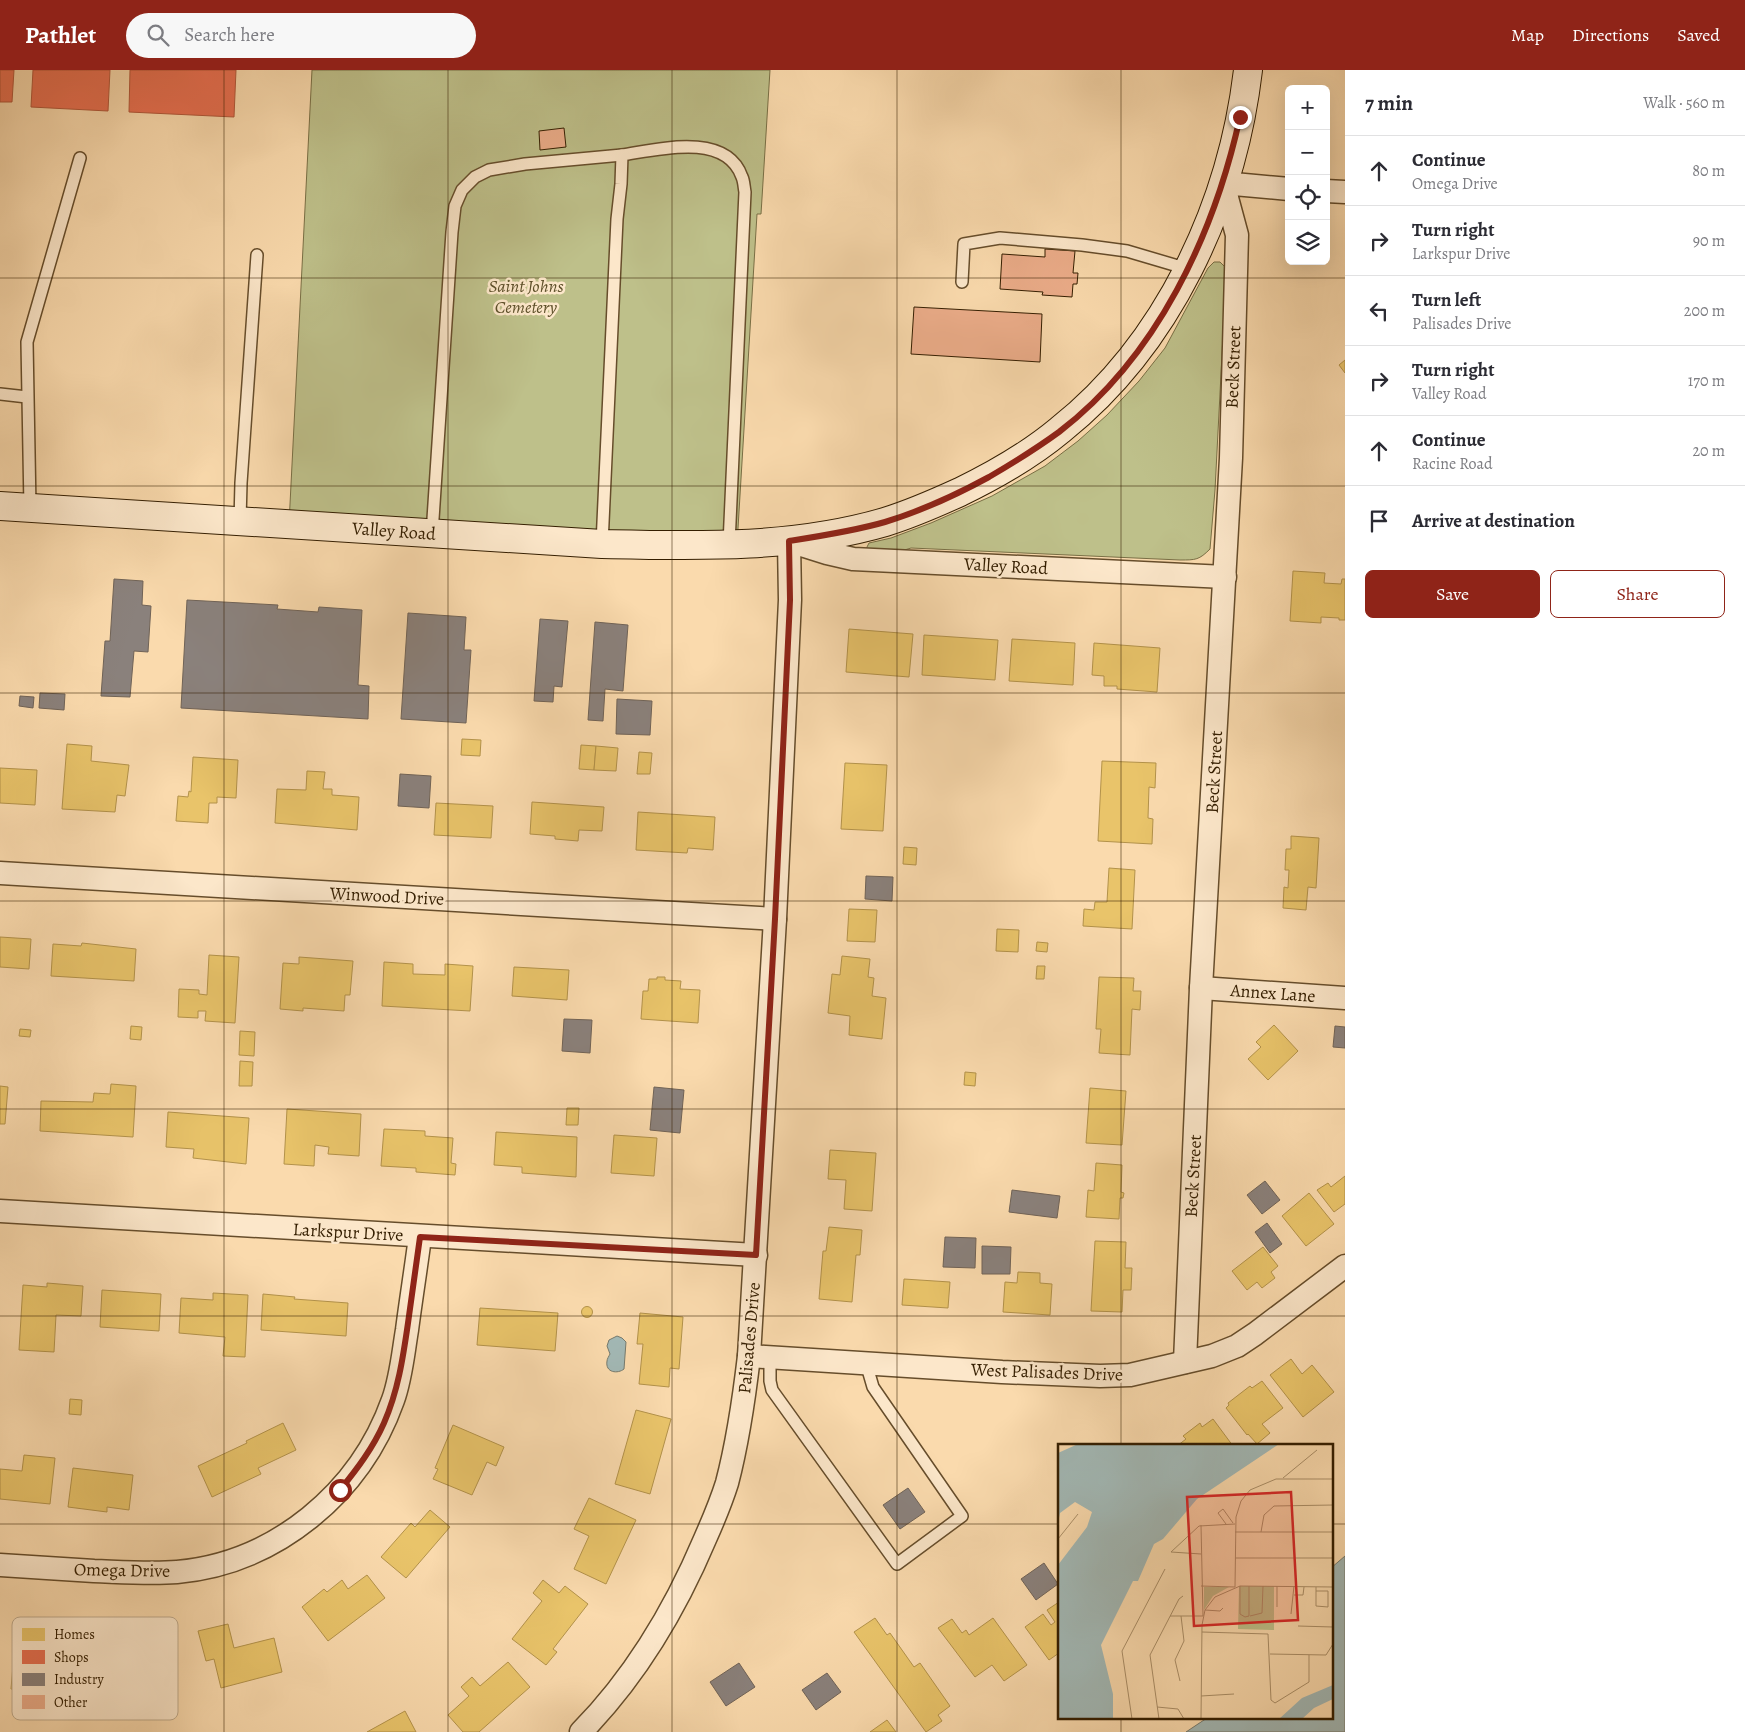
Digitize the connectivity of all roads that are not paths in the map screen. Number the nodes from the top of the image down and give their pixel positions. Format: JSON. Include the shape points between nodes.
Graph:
{"nodes":[{"id":1,"x":1248,"y":70,"type":"edge"},
{"id":2,"x":622,"y":155,"type":"junction"},
{"id":3,"x":80,"y":158,"type":"dead end"},
{"id":4,"x":1223,"y":183,"type":"junction"},
{"id":5,"x":1285,"y":189,"type":"edge"},
{"id":6,"x":1330,"y":191,"type":"edge"},
{"id":7,"x":1345,"y":192,"type":"edge"},
{"id":8,"x":257,"y":255,"type":"dead end"},
{"id":9,"x":1188,"y":269,"type":"junction"},
{"id":10,"x":962,"y":282,"type":"dead end"},
{"id":11,"x":0,"y":394,"type":"edge"},
{"id":12,"x":27,"y":397,"type":"junction"},
{"id":13,"x":0,"y":506,"type":"edge"},
{"id":14,"x":30,"y":508,"type":"junction"},
{"id":15,"x":240,"y":521,"type":"junction"},
{"id":16,"x":432,"y":534,"type":"junction"},
{"id":17,"x":789,"y":541,"type":"junction"},
{"id":18,"x":602,"y":544,"type":"junction"},
{"id":19,"x":729,"y":546,"type":"junction"},
{"id":20,"x":1225,"y":577,"type":"junction"},
{"id":21,"x":0,"y":873,"type":"edge"},
{"id":22,"x":775,"y":919,"type":"junction"},
{"id":23,"x":1201,"y":988,"type":"junction"},
{"id":24,"x":1345,"y":998,"type":"edge"},
{"id":25,"x":0,"y":1211,"type":"edge"},
{"id":26,"x":420,"y":1237,"type":"junction"},
{"id":27,"x":756,"y":1255,"type":"junction"},
{"id":28,"x":1345,"y":1266,"type":"edge"},
{"id":29,"x":760,"y":1357,"type":"junction"},
{"id":30,"x":1185,"y":1362,"type":"junction"},
{"id":31,"x":866,"y":1363,"type":"junction"},
{"id":32,"x":0,"y":1565,"type":"edge"},
{"id":33,"x":581,"y":1732,"type":"edge"}],
"edges":[{"from":1,"to":4,"type":"main road","name":"Valley Road"},
{"from":2,"to":16,"type":"lane","via":[[489,170],[475,177],[462,190],[455,206],[452,232]]},
{"from":2,"to":18,"type":"lane"},
{"from":2,"to":19,"type":"lane","via":[[685,146],[705,148],[721,153],[742,175],[746,192]]},
{"from":3,"to":12,"type":"lane","via":[[27,342]]},
{"from":4,"to":5,"type":"street"},
{"from":4,"to":9,"type":"main road","name":"Valley Road"},
{"from":4,"to":20,"type":"street","name":"Beck Street","via":[[1237,235]]},
{"from":6,"to":7,"type":"street"},
{"from":8,"to":15,"type":"lane"},
{"from":9,"to":10,"type":"lane","via":[[1127,252],[1000,238],[964,244]]},
{"from":9,"to":17,"type":"main road","name":"Valley Road","via":[[1163,314],[1132,359],[1060,430],[1020,459],[934,504],[885,522]]},
{"from":11,"to":12,"type":"lane"},
{"from":12,"to":14,"type":"lane"},
{"from":13,"to":14,"type":"main road","name":"Valley Road"},
{"from":14,"to":15,"type":"main road","name":"Valley Road"},
{"from":15,"to":16,"type":"main road","name":"Valley Road"},
{"from":16,"to":18,"type":"main road","name":"Valley Road"},
{"from":17,"to":19,"type":"main road","name":"Valley Road"},
{"from":17,"to":20,"type":"street","name":"Valley Road","via":[[853,559]]},
{"from":17,"to":22,"type":"street","name":"Palisades Drive","via":[[790,600]]},
{"from":18,"to":19,"type":"main road","name":"Valley Road"},
{"from":20,"to":23,"type":"street","name":"Beck Street"},
{"from":21,"to":22,"type":"street","name":"Winwood Drive"},
{"from":22,"to":27,"type":"street","name":"Palisades Drive"},
{"from":23,"to":24,"type":"street","name":"Annex Lane"},
{"from":23,"to":30,"type":"street","name":"Beck Street"},
{"from":25,"to":26,"type":"street","name":"Larkspur Drive"},
{"from":26,"to":27,"type":"street","name":"Larkspur Drive"},
{"from":26,"to":32,"type":"street","name":"Omega Drive","via":[[400,1374],[393,1399],[372,1447],[322,1509],[256,1552],[205,1568],[148,1574]]},
{"from":27,"to":29,"type":"street","name":"Palisades Drive"},
{"from":28,"to":30,"type":"street","name":"West Palisades Drive","via":[[1237,1346]]},
{"from":29,"to":31,"type":"street","name":"West Palisades Drive"},
{"from":29,"to":31,"type":"lane","via":[[772,1390],[897,1564],[962,1516],[873,1387]]},
{"from":29,"to":33,"type":"street","name":"Palisades Drive","via":[[742,1409],[726,1484],[693,1568],[628,1679]]},
{"from":30,"to":31,"type":"street","name":"West Palisades Drive","via":[[1130,1375],[1100,1376]]}]}
